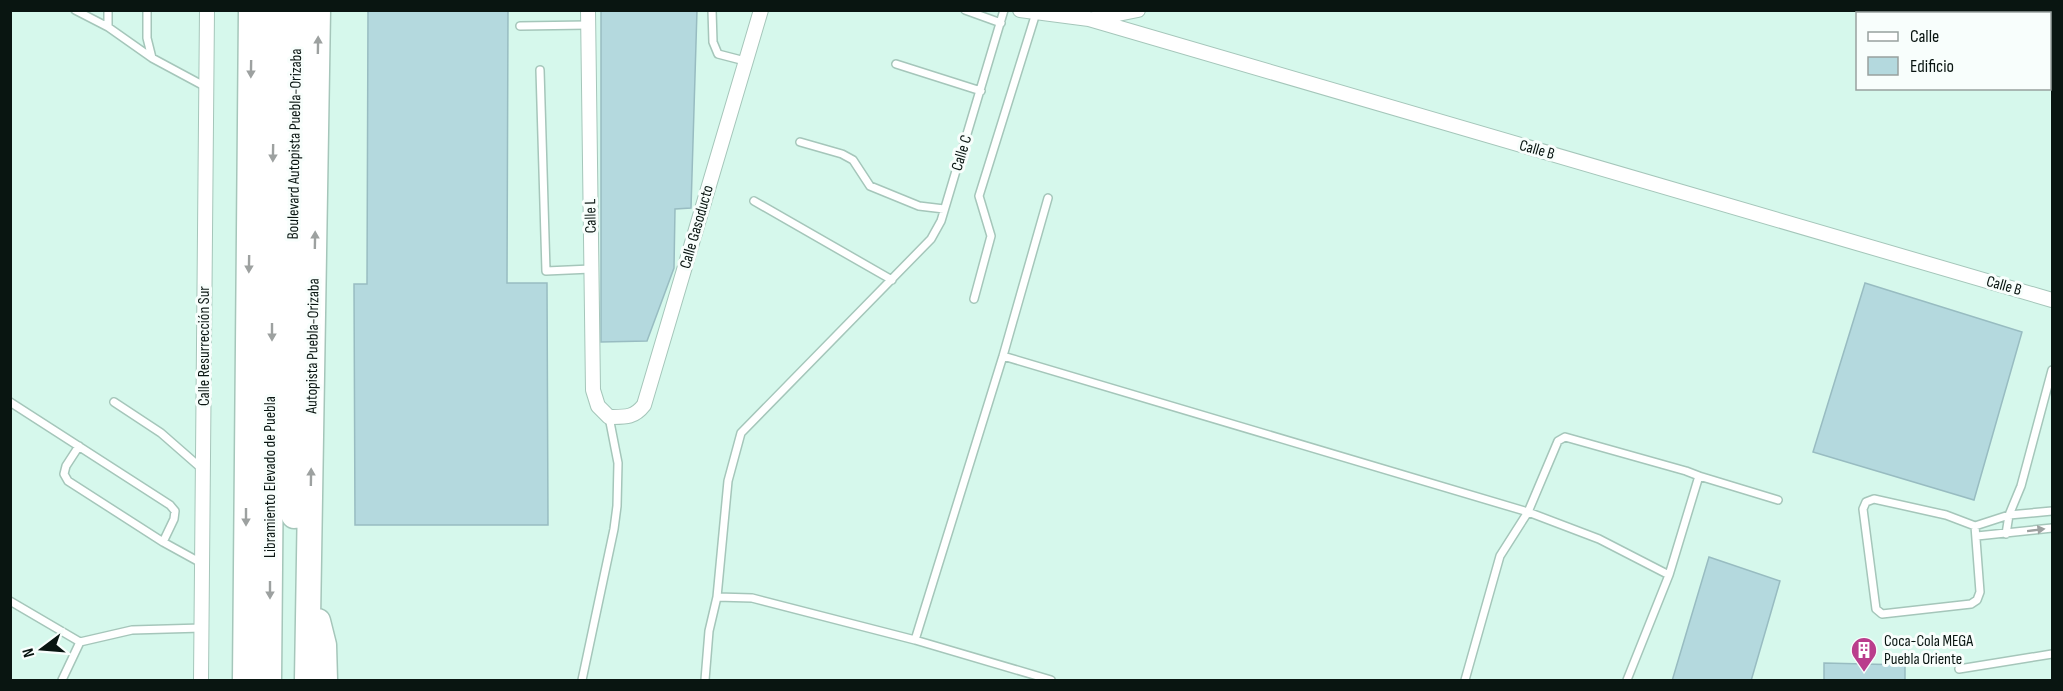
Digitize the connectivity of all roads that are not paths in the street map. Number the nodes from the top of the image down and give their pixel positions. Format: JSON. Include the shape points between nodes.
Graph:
{"nodes":[{"id":1,"x":75,"y":10,"type":"edge"},
{"id":2,"x":108,"y":10,"type":"edge"},
{"id":3,"x":147,"y":10,"type":"edge"},
{"id":4,"x":207,"y":10,"type":"edge"},
{"id":5,"x":251,"y":10,"type":"edge"},
{"id":6,"x":275,"y":10,"type":"edge"},
{"id":7,"x":296,"y":10,"type":"edge"},
{"id":8,"x":318,"y":10,"type":"edge"},
{"id":9,"x":712,"y":10,"type":"edge"},
{"id":10,"x":760,"y":10,"type":"edge"},
{"id":11,"x":965,"y":10,"type":"edge"},
{"id":12,"x":1004,"y":10,"type":"edge"},
{"id":13,"x":1020,"y":10,"type":"edge"},
{"id":14,"x":1138,"y":10,"type":"edge"},
{"id":15,"x":1036,"y":13,"type":"junction"},
{"id":16,"x":588,"y":18,"type":"edge"},
{"id":17,"x":1089,"y":19,"type":"junction"},
{"id":18,"x":1001,"y":23,"type":"junction"},
{"id":19,"x":520,"y":26,"type":"dead end"},
{"id":20,"x":108,"y":27,"type":"junction"},
{"id":21,"x":152,"y":58,"type":"junction"},
{"id":22,"x":746,"y":61,"type":"junction"},
{"id":23,"x":896,"y":64,"type":"dead end"},
{"id":24,"x":540,"y":70,"type":"dead end"},
{"id":25,"x":206,"y":87,"type":"junction"},
{"id":26,"x":981,"y":91,"type":"junction"},
{"id":27,"x":800,"y":142,"type":"dead end"},
{"id":28,"x":1048,"y":198,"type":"dead end"},
{"id":29,"x":754,"y":201,"type":"dead end"},
{"id":30,"x":944,"y":209,"type":"junction"},
{"id":31,"x":591,"y":269,"type":"junction"},
{"id":32,"x":282,"y":276,"type":"junction"},
{"id":33,"x":892,"y":280,"type":"junction"},
{"id":34,"x":974,"y":299,"type":"dead end"},
{"id":35,"x":2052,"y":300,"type":"edge"},
{"id":36,"x":1003,"y":356,"type":"junction"},
{"id":37,"x":2052,"y":370,"type":"edge"},
{"id":38,"x":10,"y":402,"type":"edge"},
{"id":39,"x":114,"y":402,"type":"dead end"},
{"id":40,"x":609,"y":417,"type":"junction"},
{"id":41,"x":79,"y":446,"type":"junction"},
{"id":42,"x":203,"y":470,"type":"junction"},
{"id":43,"x":1699,"y":476,"type":"junction"},
{"id":44,"x":1778,"y":500,"type":"dead end"},
{"id":45,"x":2052,"y":511,"type":"edge"},
{"id":46,"x":1528,"y":512,"type":"junction"},
{"id":47,"x":2009,"y":515,"type":"junction"},
{"id":48,"x":1975,"y":526,"type":"junction"},
{"id":49,"x":2052,"y":528,"type":"edge"},
{"id":50,"x":2006,"y":534,"type":"junction"},
{"id":51,"x":1977,"y":536,"type":"junction"},
{"id":52,"x":163,"y":542,"type":"junction"},
{"id":53,"x":203,"y":564,"type":"junction"},
{"id":54,"x":1669,"y":575,"type":"junction"},
{"id":55,"x":717,"y":597,"type":"junction"},
{"id":56,"x":309,"y":599,"type":"junction"},
{"id":57,"x":10,"y":601,"type":"edge"},
{"id":58,"x":202,"y":628,"type":"junction"},
{"id":59,"x":915,"y":640,"type":"junction"},
{"id":60,"x":80,"y":642,"type":"junction"},
{"id":61,"x":2052,"y":654,"type":"edge"},
{"id":62,"x":1959,"y":669,"type":"dead end"},
{"id":63,"x":63,"y":681,"type":"edge"},
{"id":64,"x":201,"y":681,"type":"edge"},
{"id":65,"x":245,"y":681,"type":"edge"},
{"id":66,"x":269,"y":681,"type":"edge"},
{"id":67,"x":292,"y":681,"type":"edge"},
{"id":68,"x":307,"y":681,"type":"edge"},
{"id":69,"x":325,"y":681,"type":"edge"},
{"id":70,"x":582,"y":681,"type":"edge"},
{"id":71,"x":705,"y":681,"type":"edge"},
{"id":72,"x":1051,"y":681,"type":"edge"},
{"id":73,"x":1466,"y":681,"type":"edge"},
{"id":74,"x":1627,"y":681,"type":"edge"}],
"edges":[{"from":1,"to":20,"type":"lane"},
{"from":2,"to":20,"type":"lane"},
{"from":3,"to":21,"type":"lane"},
{"from":4,"to":25,"type":"street","name":"Calle Resurrección Sur"},
{"from":5,"to":65,"type":"highway","one_way":true},
{"from":6,"to":32,"type":"highway","name":"Boulevard Autopista Puebla-Orizaba","one_way":true},
{"from":7,"to":32,"type":"highway","name":"Boulevard Autopista Puebla-Orizaba"},
{"from":56,"to":8,"type":"highway","name":"Autopista Puebla-Orizaba","one_way":true},
{"from":9,"to":22,"type":"lane","via":[[712,42],[718,54]]},
{"from":10,"to":22,"type":"street","name":"Calle Gasoducto"},
{"from":11,"to":18,"type":"lane"},
{"from":12,"to":18,"type":"lane","name":"Calle C"},
{"from":13,"to":15,"type":"street","name":"Calle B"},
{"from":14,"to":17,"type":"street"},
{"from":15,"to":17,"type":"street","name":"Calle B"},
{"from":15,"to":34,"type":"lane","via":[[980,196],[991,236]]},
{"from":16,"to":19,"type":"lane"},
{"from":16,"to":31,"type":"street","name":"Calle L"},
{"from":17,"to":35,"type":"street","name":"Calle B"},
{"from":18,"to":26,"type":"lane","name":"Calle C"},
{"from":20,"to":21,"type":"lane"},
{"from":21,"to":25,"type":"lane"},
{"from":22,"to":40,"type":"street","name":"Calle Gasoducto","via":[[644,405],[627,418]]},
{"from":23,"to":26,"type":"lane"},
{"from":24,"to":31,"type":"lane","via":[[546,271]]},
{"from":25,"to":42,"type":"street","name":"Calle Resurrección Sur"},
{"from":26,"to":30,"type":"lane","name":"Calle C"},
{"from":27,"to":30,"type":"lane","via":[[853,160],[870,186],[919,206]]},
{"from":28,"to":36,"type":"lane"},
{"from":29,"to":33,"type":"lane"},
{"from":30,"to":33,"type":"lane","name":"Calle C","via":[[931,239]]},
{"from":31,"to":40,"type":"street","name":"Calle L","via":[[593,390],[598,406]]},
{"from":32,"to":66,"type":"highway","name":"Libramiento Elevado de Puebla","one_way":true},
{"from":32,"to":67,"type":"highway","name":"Libramiento Elevado de Puebla","via":[[294,519]]},
{"from":33,"to":55,"type":"lane","name":"Calle C","via":[[741,433],[728,481]]},
{"from":36,"to":46,"type":"lane"},
{"from":36,"to":59,"type":"lane"},
{"from":37,"to":47,"type":"lane","via":[[2024,476]]},
{"from":38,"to":41,"type":"lane"},
{"from":39,"to":42,"type":"lane","via":[[161,433]]},
{"from":40,"to":70,"type":"lane","via":[[618,463],[617,506]]},
{"from":41,"to":52,"type":"lane","via":[[170,505],[175,511],[174,519]]},
{"from":41,"to":52,"type":"lane","via":[[66,466],[64,474],[69,481]]},
{"from":42,"to":53,"type":"street","name":"Calle Resurrección Sur"},
{"from":43,"to":44,"type":"lane"},
{"from":43,"to":46,"type":"lane","via":[[1565,437],[1558,441]]},
{"from":43,"to":54,"type":"lane"},
{"from":45,"to":47,"type":"lane"},
{"from":46,"to":54,"type":"lane","via":[[1599,539]]},
{"from":46,"to":73,"type":"lane","via":[[1500,556]]},
{"from":47,"to":48,"type":"lane"},
{"from":47,"to":50,"type":"lane"},
{"from":48,"to":51,"type":"lane"},
{"from":48,"to":51,"type":"lane","via":[[1946,515],[1874,500],[1866,502],[1863,509],[1876,609],[1882,614],[1971,604],[1977,600]]},
{"from":50,"to":49,"type":"lane","one_way":true},
{"from":50,"to":51,"type":"lane"},
{"from":52,"to":53,"type":"lane"},
{"from":53,"to":58,"type":"street","name":"Calle Resurrección Sur"},
{"from":54,"to":74,"type":"lane"},
{"from":55,"to":59,"type":"lane","via":[[752,598]]},
{"from":55,"to":71,"type":"lane","name":"Calle C","via":[[709,631]]},
{"from":56,"to":68,"type":"highway","name":"Autopista Puebla-Orizaba"},
{"from":56,"to":69,"type":"highway","via":[[324,645]]},
{"from":57,"to":60,"type":"lane"},
{"from":58,"to":60,"type":"lane","via":[[132,630]]},
{"from":58,"to":64,"type":"street","name":"Calle Resurrección Sur"},
{"from":59,"to":72,"type":"lane"},
{"from":60,"to":63,"type":"lane"},
{"from":61,"to":62,"type":"lane"}]}
